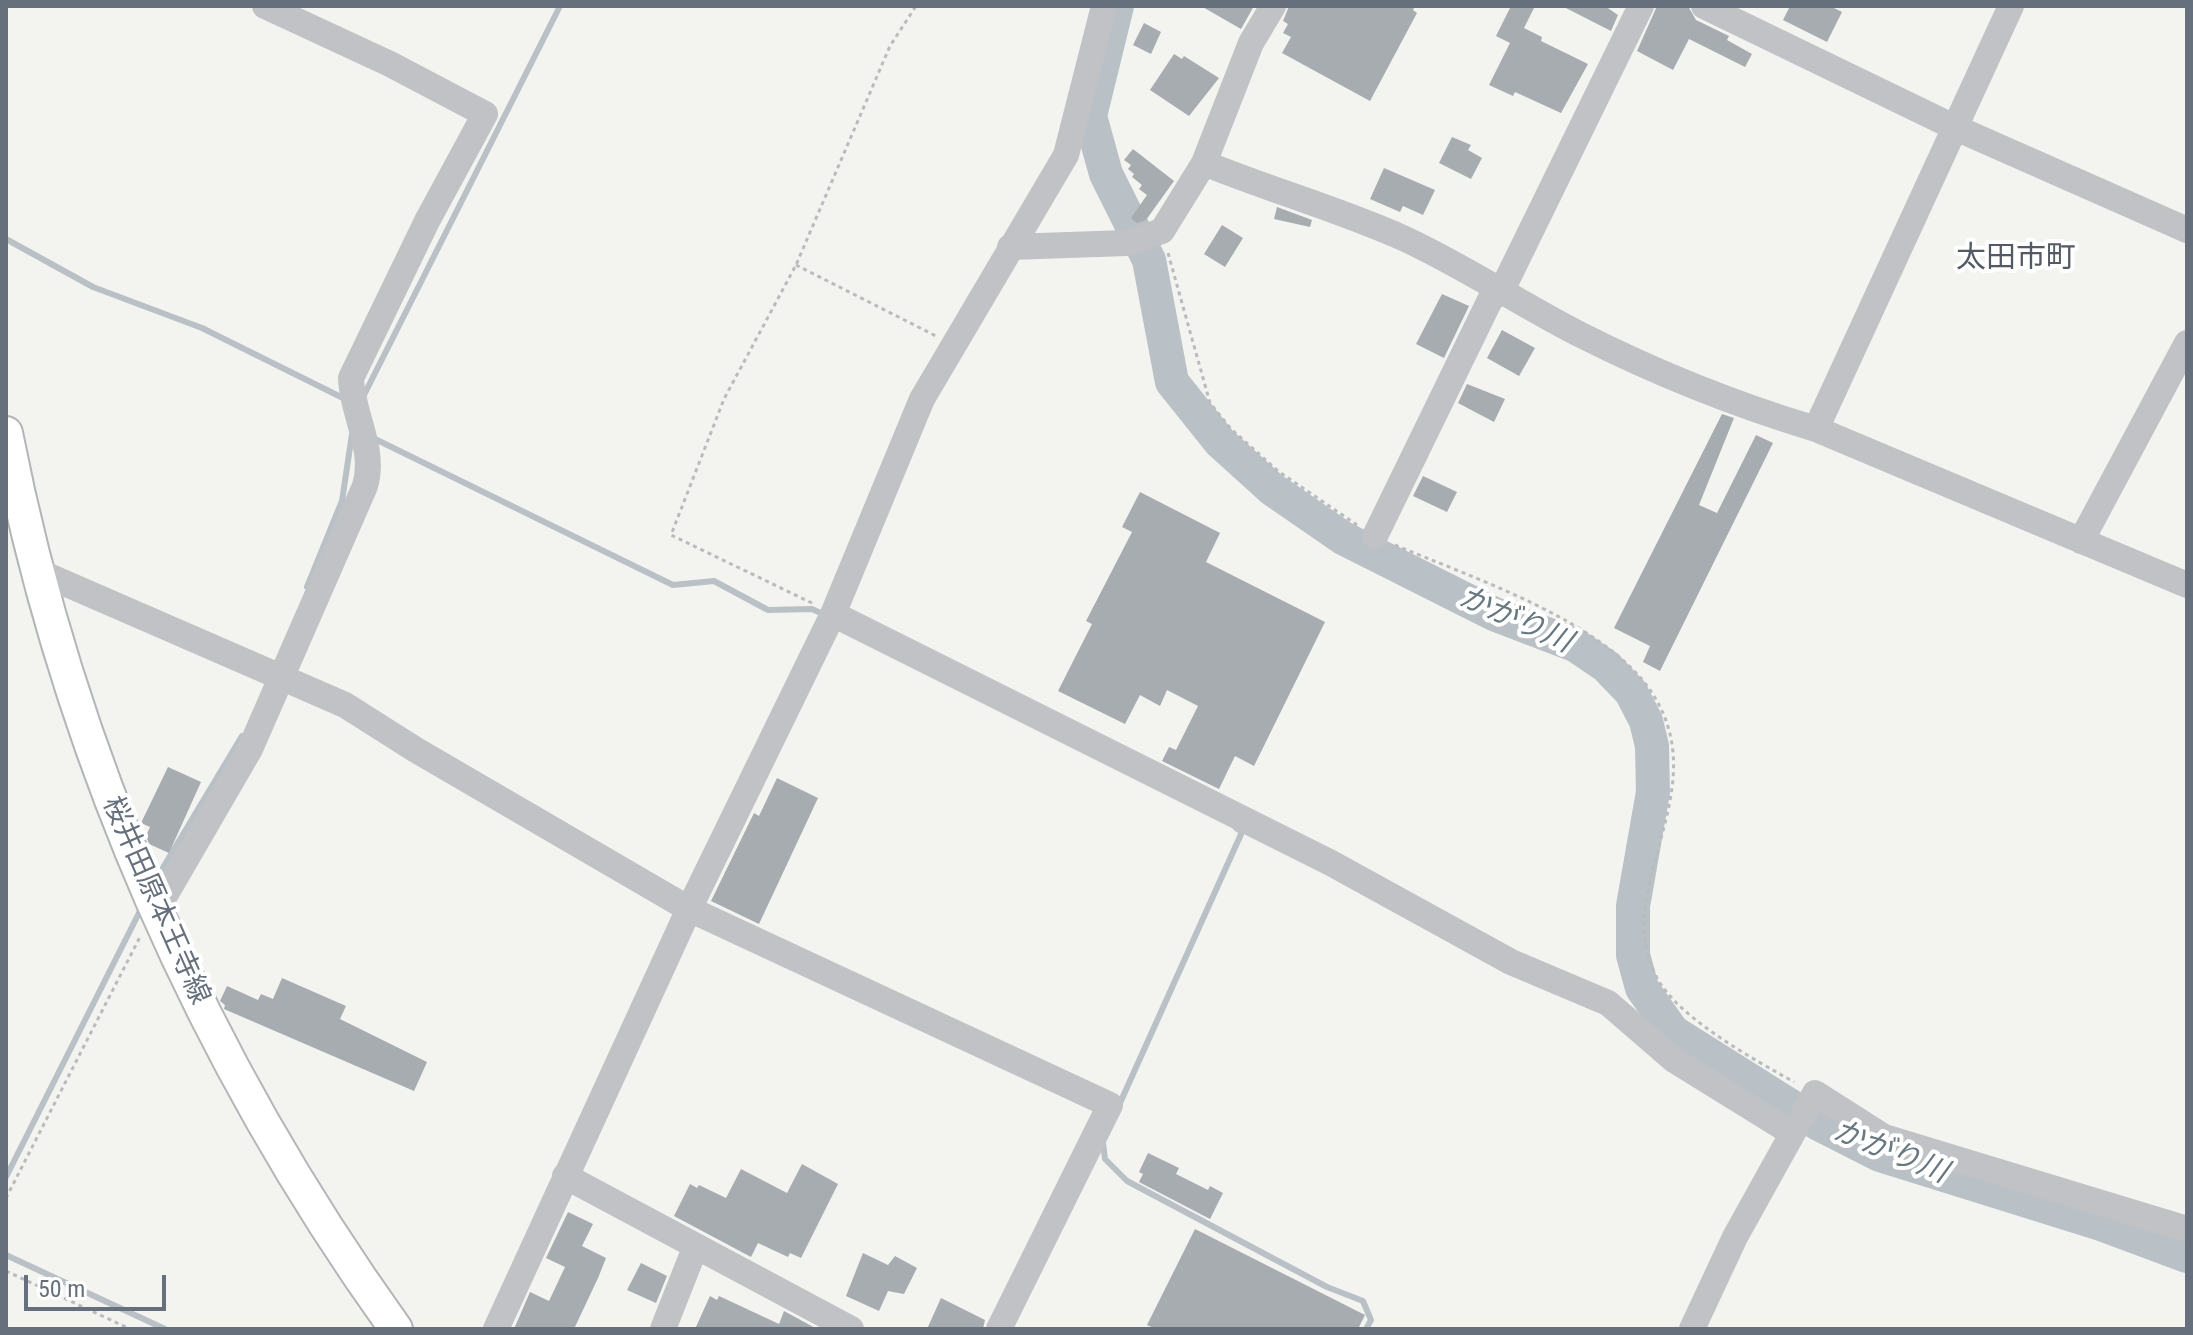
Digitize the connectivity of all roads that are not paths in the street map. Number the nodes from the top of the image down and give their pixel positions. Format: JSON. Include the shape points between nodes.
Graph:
{"nodes":[{"id":1,"x":265,"y":6,"type":"edge"},
{"id":2,"x":1104,"y":6,"type":"edge"},
{"id":3,"x":1273,"y":6,"type":"edge"},
{"id":4,"x":1641,"y":6,"type":"edge"},
{"id":5,"x":1704,"y":6,"type":"edge"},
{"id":6,"x":2011,"y":6,"type":"edge"},
{"id":7,"x":1956,"y":128,"type":"junction"},
{"id":8,"x":1204,"y":163,"type":"junction"},
{"id":9,"x":2187,"y":230,"type":"edge"},
{"id":10,"x":1010,"y":247,"type":"junction"},
{"id":11,"x":1502,"y":290,"type":"junction"},
{"id":12,"x":2187,"y":343,"type":"edge"},
{"id":13,"x":1816,"y":429,"type":"junction"},
{"id":14,"x":6,"y":433,"type":"edge"},
{"id":15,"x":14,"y":517,"type":"edge"},
{"id":16,"x":1375,"y":536,"type":"road end"},
{"id":17,"x":2081,"y":541,"type":"junction"},
{"id":18,"x":37,"y":571,"type":"junction"},
{"id":19,"x":2187,"y":585,"type":"edge"},
{"id":20,"x":833,"y":614,"type":"junction"},
{"id":21,"x":282,"y":679,"type":"junction"},
{"id":22,"x":689,"y":909,"type":"junction"},
{"id":23,"x":156,"y":911,"type":"junction"},
{"id":24,"x":1792,"y":1133,"type":"junction"},
{"id":25,"x":565,"y":1176,"type":"junction"},
{"id":26,"x":2187,"y":1229,"type":"edge"},
{"id":27,"x":695,"y":1248,"type":"junction"},
{"id":28,"x":396,"y":1329,"type":"edge"},
{"id":29,"x":496,"y":1329,"type":"edge"},
{"id":30,"x":663,"y":1329,"type":"edge"},
{"id":31,"x":851,"y":1329,"type":"edge"},
{"id":32,"x":999,"y":1329,"type":"edge"},
{"id":33,"x":1692,"y":1329,"type":"edge"}],
"edges":[{"from":1,"to":21,"type":"street","via":[[485,114],[351,378],[368,476]]},
{"from":2,"to":10,"type":"street","via":[[1066,155]]},
{"from":3,"to":8,"type":"street","via":[[1251,43]]},
{"from":4,"to":11,"type":"street"},
{"from":5,"to":7,"type":"street"},
{"from":6,"to":7,"type":"street"},
{"from":7,"to":9,"type":"street"},
{"from":7,"to":13,"type":"street"},
{"from":8,"to":10,"type":"street","via":[[1159,232],[1127,243]]},
{"from":8,"to":11,"type":"street","via":[[1405,239]]},
{"from":10,"to":20,"type":"street","via":[[922,399]]},
{"from":11,"to":13,"type":"street","via":[[1580,335],[1756,411]]},
{"from":11,"to":16,"type":"street","via":[[1490,300]]},
{"from":12,"to":17,"type":"street"},
{"from":13,"to":17,"type":"street"},
{"from":14,"to":15,"type":"main road","name":"桜井田原本王寺線"},
{"from":15,"to":18,"type":"main road","name":"桜井田原本王寺線"},
{"from":17,"to":19,"type":"street"},
{"from":18,"to":21,"type":"street"},
{"from":18,"to":23,"type":"main road","name":"桜井田原本王寺線","via":[[88,740]]},
{"from":20,"to":22,"type":"street"},
{"from":20,"to":24,"type":"street","via":[[1331,863],[1511,962],[1608,1003],[1674,1060]]},
{"from":21,"to":22,"type":"street","via":[[345,705]]},
{"from":21,"to":23,"type":"street","via":[[250,749]]},
{"from":22,"to":25,"type":"street"},
{"from":22,"to":32,"type":"street","via":[[1110,1105]]},
{"from":23,"to":28,"type":"main road","name":"桜井田原本王寺線","via":[[232,1068],[289,1168]]},
{"from":24,"to":26,"type":"street","via":[[1815,1093],[1884,1137]]},
{"from":24,"to":33,"type":"street"},
{"from":25,"to":27,"type":"street"},
{"from":25,"to":29,"type":"street"},
{"from":27,"to":30,"type":"street"},
{"from":27,"to":31,"type":"street"}]}
